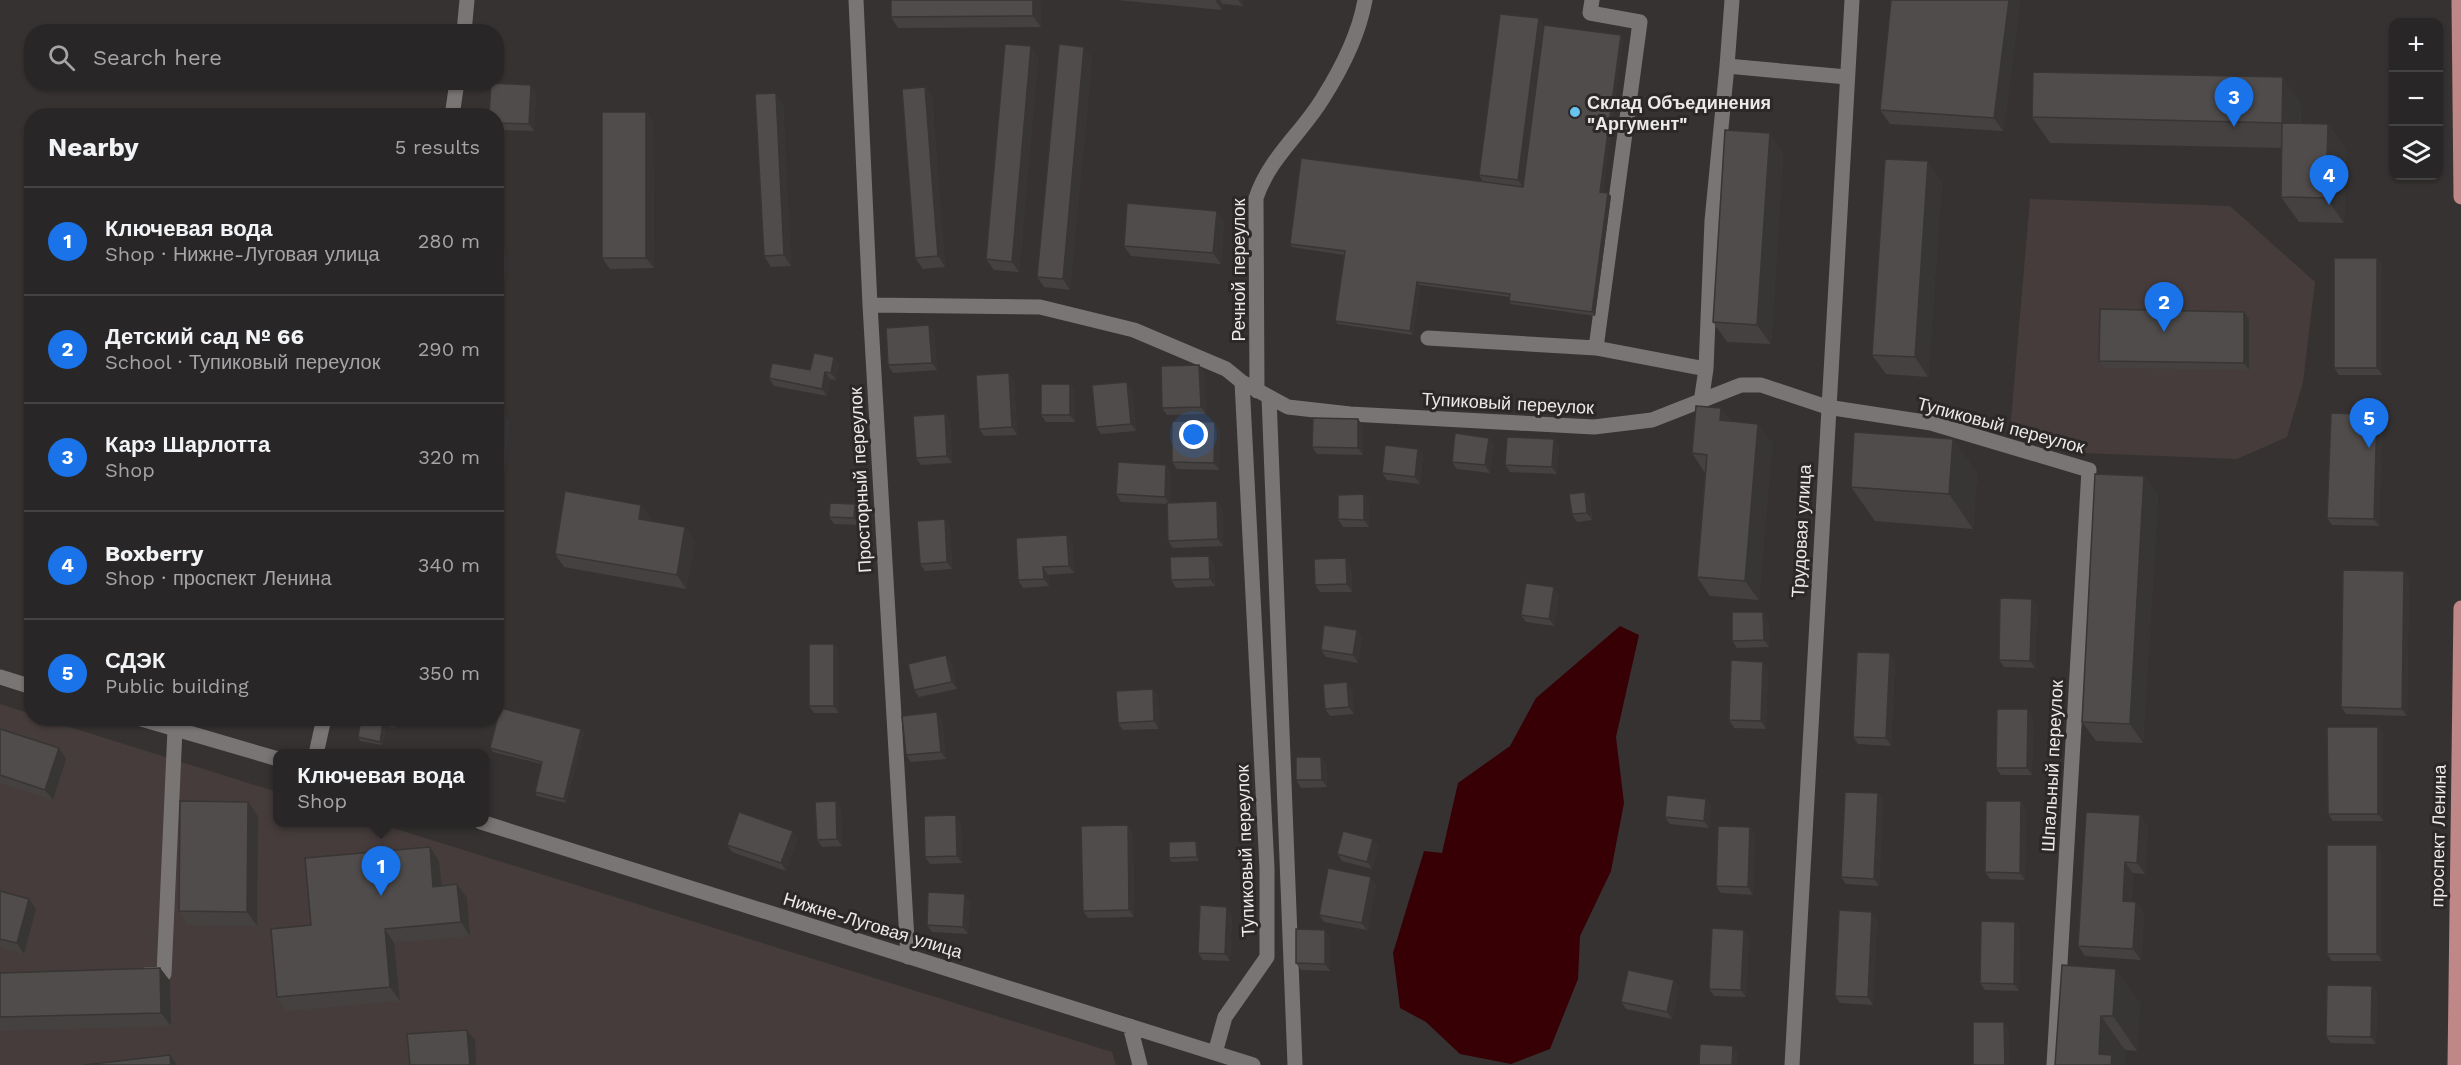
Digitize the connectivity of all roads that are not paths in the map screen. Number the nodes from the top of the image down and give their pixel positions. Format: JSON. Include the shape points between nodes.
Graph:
{"nodes":[{"id":1,"x":467,"y":0,"type":"edge"},
{"id":2,"x":856,"y":0,"type":"edge"},
{"id":3,"x":1365,"y":0,"type":"edge"},
{"id":4,"x":1592,"y":0,"type":"edge"},
{"id":5,"x":1732,"y":0,"type":"edge"},
{"id":6,"x":1852,"y":0,"type":"edge"},
{"id":7,"x":2459,"y":0,"type":"edge"},
{"id":8,"x":465,"y":24,"type":"edge"},
{"id":9,"x":1727,"y":66,"type":"junction"},
{"id":10,"x":2460,"y":68,"type":"edge"},
{"id":11,"x":1847,"y":77,"type":"junction"},
{"id":12,"x":456,"y":90,"type":"edge"},
{"id":13,"x":453,"y":108,"type":"edge"},
{"id":14,"x":2461,"y":197,"type":"edge"},
{"id":15,"x":870,"y":305,"type":"junction"},
{"id":16,"x":1428,"y":338,"type":"dead end"},
{"id":17,"x":1596,"y":348,"type":"junction"},
{"id":18,"x":1706,"y":369,"type":"junction"},
{"id":19,"x":1242,"y":382,"type":"junction"},
{"id":20,"x":1263,"y":394,"type":"junction"},
{"id":21,"x":1701,"y":402,"type":"junction"},
{"id":22,"x":1827,"y":407,"type":"junction"},
{"id":23,"x":2089,"y":470,"type":"joint"},
{"id":24,"x":2461,"y":608,"type":"edge"},
{"id":25,"x":0,"y":677,"type":"edge"},
{"id":26,"x":24,"y":684,"type":"edge"},
{"id":27,"x":165,"y":726,"type":"edge"},
{"id":28,"x":322,"y":726,"type":"edge"},
{"id":29,"x":175,"y":729,"type":"junction"},
{"id":30,"x":317,"y":749,"type":"edge"},
{"id":31,"x":273,"y":758,"type":"edge"},
{"id":32,"x":489,"y":825,"type":"edge"},
{"id":33,"x":908,"y":957,"type":"junction"},
{"id":34,"x":129,"y":975,"type":"edge"},
{"id":35,"x":1130,"y":1026,"type":"junction"},
{"id":36,"x":1215,"y":1053,"type":"junction"},
{"id":37,"x":1140,"y":1065,"type":"edge"},
{"id":38,"x":1253,"y":1065,"type":"edge"},
{"id":39,"x":1295,"y":1065,"type":"edge"},
{"id":40,"x":1792,"y":1065,"type":"edge"},
{"id":41,"x":2054,"y":1065,"type":"edge"},
{"id":42,"x":2455,"y":1065,"type":"edge"}],
"edges":[{"from":1,"to":8,"type":"street"},
{"from":2,"to":15,"type":"street","name":"Просторный переулок"},
{"from":3,"to":20,"type":"street","name":"Речной переулок","via":[[1361,25],[1323,99],[1273,162],[1256,198]]},
{"from":4,"to":17,"type":"street","via":[[1590,13],[1640,22]]},
{"from":5,"to":9,"type":"street"},
{"from":6,"to":11,"type":"street","name":"Трудовая улица"},
{"from":7,"to":10,"type":"main road"},
{"from":9,"to":11,"type":"street"},
{"from":9,"to":18,"type":"street","via":[[1712,221]]},
{"from":10,"to":14,"type":"main road"},
{"from":11,"to":22,"type":"street","name":"Трудовая улица"},
{"from":12,"to":13,"type":"street"},
{"from":15,"to":19,"type":"street","name":"Тупиковый переулок","via":[[1040,307],[1134,330],[1226,369]]},
{"from":15,"to":33,"type":"street","name":"Просторный переулок"},
{"from":16,"to":17,"type":"street"},
{"from":17,"to":18,"type":"street"},
{"from":18,"to":21,"type":"street"},
{"from":19,"to":20,"type":"street","name":"Тупиковый переулок"},
{"from":19,"to":36,"type":"street","name":"Тупиковый переулок","via":[[1267,868],[1267,957],[1225,1017]]},
{"from":20,"to":21,"type":"street","name":"Тупиковый переулок","via":[[1288,406],[1350,414],[1594,427],[1652,420]]},
{"from":20,"to":39,"type":"street"},
{"from":21,"to":22,"type":"street","name":"Тупиковый переулок","via":[[1741,385],[1761,386]]},
{"from":22,"to":23,"type":"street","name":"Тупиковый переулок","via":[[1931,423]]},
{"from":22,"to":40,"type":"street","name":"Трудовая улица"},
{"from":23,"to":41,"type":"street","name":"Шпальный переулок"},
{"from":24,"to":42,"type":"main road","name":"проспект Ленина"},
{"from":25,"to":26,"type":"street"},
{"from":27,"to":29,"type":"street"},
{"from":28,"to":30,"type":"street"},
{"from":29,"to":31,"type":"street"},
{"from":29,"to":34,"type":"street","via":[[164,974]]},
{"from":32,"to":33,"type":"street","name":"Нижне-Луговая улица"},
{"from":33,"to":35,"type":"street","name":"Нижне-Луговая улица"},
{"from":35,"to":36,"type":"street","name":"Нижне-Луговая улица"},
{"from":35,"to":37,"type":"street"},
{"from":36,"to":38,"type":"street","name":"Нижне-Луговая улица"}]}
